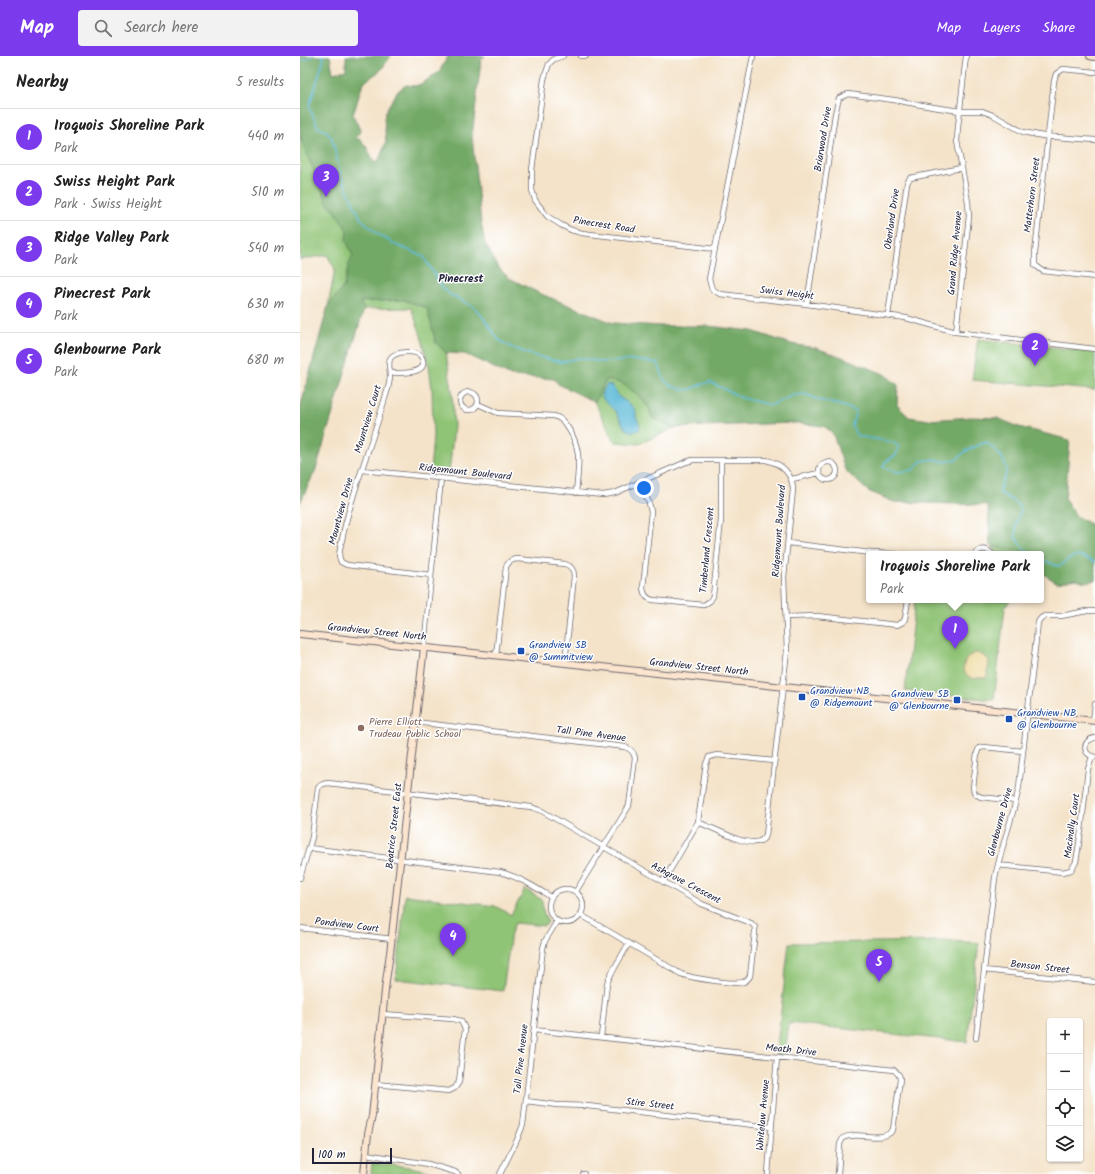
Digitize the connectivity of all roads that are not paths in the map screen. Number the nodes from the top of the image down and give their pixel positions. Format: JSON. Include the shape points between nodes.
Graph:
{"nodes":[{"id":1,"x":563,"y":56,"type":"edge"},
{"id":2,"x":581,"y":56,"type":"edge"},
{"id":3,"x":586,"y":56,"type":"edge"},
{"id":4,"x":753,"y":56,"type":"edge"},
{"id":5,"x":966,"y":56,"type":"edge"},
{"id":6,"x":1090,"y":56,"type":"edge"},
{"id":7,"x":1095,"y":56,"type":"edge"},
{"id":8,"x":1095,"y":72,"type":"edge"},
{"id":9,"x":960,"y":111,"type":"junction"},
{"id":10,"x":1048,"y":136,"type":"junction"},
{"id":11,"x":1095,"y":140,"type":"edge"},
{"id":12,"x":961,"y":168,"type":"junction"},
{"id":13,"x":715,"y":249,"type":"junction"},
{"id":14,"x":1095,"y":277,"type":"edge"},
{"id":15,"x":807,"y":304,"type":"junction"},
{"id":16,"x":888,"y":315,"type":"junction"},
{"id":17,"x":956,"y":332,"type":"junction"},
{"id":18,"x":1095,"y":348,"type":"edge"},
{"id":19,"x":390,"y":373,"type":"junction"},
{"id":20,"x":478,"y":404,"type":"junction"},
{"id":21,"x":721,"y":460,"type":"junction"},
{"id":22,"x":362,"y":470,"type":"junction"},
{"id":23,"x":819,"y":473,"type":"junction"},
{"id":24,"x":441,"y":479,"type":"junction"},
{"id":25,"x":792,"y":479,"type":"junction"},
{"id":26,"x":640,"y":482,"type":"junction"},
{"id":27,"x":576,"y":493,"type":"junction"},
{"id":28,"x":788,"y":543,"type":"junction"},
{"id":29,"x":978,"y":551,"type":"edge"},
{"id":30,"x":989,"y":551,"type":"edge"},
{"id":31,"x":866,"y":552,"type":"edge"},
{"id":32,"x":431,"y":575,"type":"junction"},
{"id":33,"x":908,"y":603,"type":"edge"},
{"id":34,"x":1095,"y":612,"type":"edge"},
{"id":35,"x":786,"y":617,"type":"junction"},
{"id":36,"x":300,"y":634,"type":"edge"},
{"id":37,"x":424,"y":648,"type":"junction"},
{"id":38,"x":496,"y":655,"type":"junction"},
{"id":39,"x":565,"y":663,"type":"junction"},
{"id":40,"x":782,"y":686,"type":"junction"},
{"id":41,"x":1095,"y":704,"type":"edge"},
{"id":42,"x":1027,"y":714,"type":"junction"},
{"id":43,"x":1094,"y":721,"type":"edge"},
{"id":44,"x":415,"y":722,"type":"junction"},
{"id":45,"x":1095,"y":738,"type":"edge"},
{"id":46,"x":1023,"y":751,"type":"junction"},
{"id":47,"x":1093,"y":757,"type":"edge"},
{"id":48,"x":774,"y":761,"type":"junction"},
{"id":49,"x":408,"y":792,"type":"junction"},
{"id":50,"x":1016,"y":801,"type":"junction"},
{"id":51,"x":698,"y":822,"type":"junction"},
{"id":52,"x":604,"y":847,"type":"junction"},
{"id":53,"x":309,"y":848,"type":"junction"},
{"id":54,"x":400,"y":860,"type":"junction"},
{"id":55,"x":998,"y":865,"type":"junction"},
{"id":56,"x":300,"y":878,"type":"edge"},
{"id":57,"x":664,"y":882,"type":"junction"},
{"id":58,"x":576,"y":891,"type":"junction"},
{"id":59,"x":551,"y":897,"type":"junction"},
{"id":60,"x":581,"y":915,"type":"junction"},
{"id":61,"x":557,"y":921,"type":"junction"},
{"id":62,"x":300,"y":928,"type":"edge"},
{"id":63,"x":392,"y":939,"type":"junction"},
{"id":64,"x":629,"y":943,"type":"junction"},
{"id":65,"x":984,"y":970,"type":"junction"},
{"id":66,"x":1095,"y":982,"type":"edge"},
{"id":67,"x":382,"y":1014,"type":"junction"},
{"id":68,"x":534,"y":1030,"type":"junction"},
{"id":69,"x":601,"y":1037,"type":"junction"},
{"id":70,"x":976,"y":1038,"type":"dead end"},
{"id":71,"x":777,"y":1057,"type":"junction"},
{"id":72,"x":375,"y":1084,"type":"junction"},
{"id":73,"x":526,"y":1101,"type":"junction"},
{"id":74,"x":771,"y":1127,"type":"junction"},
{"id":75,"x":366,"y":1154,"type":"junction"},
{"id":76,"x":364,"y":1174,"type":"edge"},
{"id":77,"x":458,"y":1174,"type":"edge"},
{"id":78,"x":500,"y":1174,"type":"edge"},
{"id":79,"x":768,"y":1174,"type":"edge"},
{"id":80,"x":838,"y":1174,"type":"edge"}],
"edges":[{"from":1,"to":13,"type":"street","name":"Pinecrest Road","via":[[549,64],[544,79],[532,170],[535,200],[547,216],[571,230],[582,233]]},
{"from":2,"to":3,"type":"street"},
{"from":4,"to":13,"type":"street","name":"Swiss Height"},
{"from":5,"to":9,"type":"street","name":"Grand Ridge Avenue"},
{"from":6,"to":7,"type":"street"},
{"from":8,"to":10,"type":"street","name":"Matterhorn Street","via":[[1063,69],[1056,74]]},
{"from":9,"to":10,"type":"street","via":[[982,111],[1022,132]]},
{"from":9,"to":12,"type":"street","name":"Grand Ridge Avenue","via":[[957,142]]},
{"from":9,"to":15,"type":"street","name":"Briarwood Drive","via":[[848,94],[839,98]]},
{"from":10,"to":11,"type":"street"},
{"from":10,"to":14,"type":"street","name":"Matterhorn Street","via":[[1035,265],[1043,272]]},
{"from":12,"to":16,"type":"street","name":"Oberland Drive","via":[[910,178],[906,183]]},
{"from":12,"to":17,"type":"street","name":"Grand Ridge Avenue","via":[[969,216]]},
{"from":13,"to":15,"type":"street","name":"Swiss Height","via":[[709,279],[712,289],[720,294]]},
{"from":15,"to":16,"type":"street","name":"Swiss Height"},
{"from":16,"to":17,"type":"street","name":"Swiss Height"},
{"from":17,"to":18,"type":"street","name":"Swiss Height"},
{"from":19,"to":19,"type":"street","name":"Mountview Court","via":[[415,372],[423,365],[422,358],[415,353],[396,354],[390,360]]},
{"from":19,"to":22,"type":"street","name":"Mountview Court","via":[[387,393]]},
{"from":20,"to":20,"type":"street","via":[[478,398],[474,393],[468,392],[460,399],[461,405],[468,410],[474,409]]},
{"from":20,"to":27,"type":"street","via":[[498,413],[554,416],[561,419],[578,447]]},
{"from":21,"to":25,"type":"street","name":"Ridgemount Boulevard","via":[[770,461],[782,467]]},
{"from":21,"to":26,"type":"street","name":"Ridgemount Boulevard","via":[[688,461]]},
{"from":21,"to":26,"type":"street","name":"Timberland Crescent","via":[[721,520],[713,596],[704,605],[653,600],[644,594],[651,512]]},
{"from":22,"to":24,"type":"street","name":"Ridgemount Boulevard"},
{"from":22,"to":32,"type":"street","name":"Mountview Drive","via":[[339,554],[341,562],[350,566]]},
{"from":23,"to":23,"type":"street","via":[[820,467],[827,462],[835,465],[837,470],[836,476],[831,480],[825,480]]},
{"from":23,"to":25,"type":"street"},
{"from":24,"to":27,"type":"street","name":"Ridgemount Boulevard"},
{"from":24,"to":32,"type":"street","name":"Beatrice Street East"},
{"from":25,"to":28,"type":"street","name":"Ridgemount Boulevard"},
{"from":26,"to":27,"type":"street","name":"Ridgemount Boulevard","via":[[609,495]]},
{"from":28,"to":31,"type":"street"},
{"from":28,"to":35,"type":"street","name":"Ridgemount Boulevard","via":[[784,577]]},
{"from":29,"to":30,"type":"street"},
{"from":32,"to":37,"type":"street","name":"Beatrice Street East"},
{"from":33,"to":35,"type":"street","via":[[905,619],[897,625],[818,616]]},
{"from":34,"to":42,"type":"street","name":"Glenbourne Drive","via":[[1045,616],[1039,620]]},
{"from":35,"to":40,"type":"street","name":"Ridgemount Boulevard","via":[[787,647]]},
{"from":36,"to":37,"type":"street","name":"Grandview Street North"},
{"from":37,"to":38,"type":"street","name":"Grandview Street North"},
{"from":37,"to":44,"type":"street","name":"Beatrice Street East"},
{"from":38,"to":39,"type":"street","name":"Grandview Street North"},
{"from":38,"to":39,"type":"street","via":[[506,567],[512,560],[518,559],[565,564],[571,567],[574,576]]},
{"from":39,"to":40,"type":"street","name":"Grandview Street North"},
{"from":40,"to":42,"type":"street","name":"Grandview Street North"},
{"from":40,"to":48,"type":"street","name":"Ridgemount Boulevard"},
{"from":41,"to":43,"type":"street"},
{"from":42,"to":43,"type":"street","name":"Grandview Street North"},
{"from":42,"to":46,"type":"street","name":"Glenbourne Drive"},
{"from":44,"to":49,"type":"street","name":"Beatrice Street East"},
{"from":44,"to":52,"type":"street","name":"Tall Pine Avenue","via":[[630,748],[635,758],[630,802]]},
{"from":45,"to":47,"type":"street","name":"Macinally Court","via":[[1086,744],[1087,753]]},
{"from":46,"to":50,"type":"street","name":"Glenbourne Drive"},
{"from":46,"to":50,"type":"street","via":[[984,747],[980,748],[977,754],[973,788],[975,794]]},
{"from":47,"to":55,"type":"street","name":"Macinally Court","via":[[1088,769],[1080,839],[1073,868],[1064,872]]},
{"from":48,"to":51,"type":"street","via":[[716,755],[709,757]]},
{"from":48,"to":51,"type":"street","name":"Ridgemount Boulevard","via":[[766,832],[762,840],[754,842],[737,839]]},
{"from":49,"to":52,"type":"street","name":"Ashgrove Crescent","via":[[534,807]]},
{"from":49,"to":53,"type":"street","name":"Ashgrove Crescent","via":[[328,783],[320,785]]},
{"from":49,"to":54,"type":"street","name":"Beatrice Street East"},
{"from":50,"to":55,"type":"street","name":"Glenbourne Drive"},
{"from":51,"to":57,"type":"street"},
{"from":52,"to":57,"type":"street","name":"Ashgrove Crescent"},
{"from":52,"to":58,"type":"street","name":"Tall Pine Avenue"},
{"from":53,"to":54,"type":"street"},
{"from":53,"to":56,"type":"street"},
{"from":54,"to":59,"type":"street","via":[[512,875]]},
{"from":54,"to":63,"type":"street","name":"Beatrice Street East"},
{"from":55,"to":65,"type":"street","name":"Glenbourne Drive"},
{"from":57,"to":64,"type":"street","name":"Ashgrove Crescent","via":[[706,906],[753,925],[755,932],[748,978],[740,983],[689,977]]},
{"from":58,"to":59,"type":"street","via":[[562,889]]},
{"from":58,"to":60,"type":"street","via":[[582,900]]},
{"from":59,"to":61,"type":"street","via":[[550,913]]},
{"from":60,"to":61,"type":"street","via":[[568,923]]},
{"from":60,"to":64,"type":"street","name":"Ashgrove Crescent"},
{"from":61,"to":68,"type":"street","name":"Tall Pine Avenue","via":[[543,946]]},
{"from":62,"to":63,"type":"street","name":"Pondview Court"},
{"from":63,"to":67,"type":"street","name":"Beatrice Street East"},
{"from":64,"to":69,"type":"street","via":[[607,983]]},
{"from":65,"to":66,"type":"street","name":"Benson Street"},
{"from":65,"to":70,"type":"street","name":"Glenbourne Drive"},
{"from":67,"to":72,"type":"street","name":"Beatrice Street East"},
{"from":67,"to":72,"type":"street","via":[[453,1019],[461,1022],[465,1029],[459,1082],[454,1088],[449,1091]]},
{"from":68,"to":69,"type":"street","name":"Meath Drive"},
{"from":68,"to":73,"type":"street","name":"Tall Pine Avenue"},
{"from":69,"to":71,"type":"street","name":"Meath Drive"},
{"from":71,"to":74,"type":"street","name":"Whitelaw Avenue"},
{"from":71,"to":80,"type":"street","name":"Meath Drive","via":[[892,1070],[899,1075],[893,1130],[886,1135],[843,1138],[840,1144]]},
{"from":72,"to":75,"type":"street","name":"Beatrice Street East"},
{"from":73,"to":74,"type":"street","name":"Stire Street"},
{"from":73,"to":78,"type":"street","name":"Tall Pine Avenue","via":[[521,1130]]},
{"from":74,"to":79,"type":"street","name":"Whitelaw Avenue"},
{"from":75,"to":76,"type":"street","name":"Beatrice Street East"},
{"from":75,"to":77,"type":"street","via":[[428,1164]]}]}
